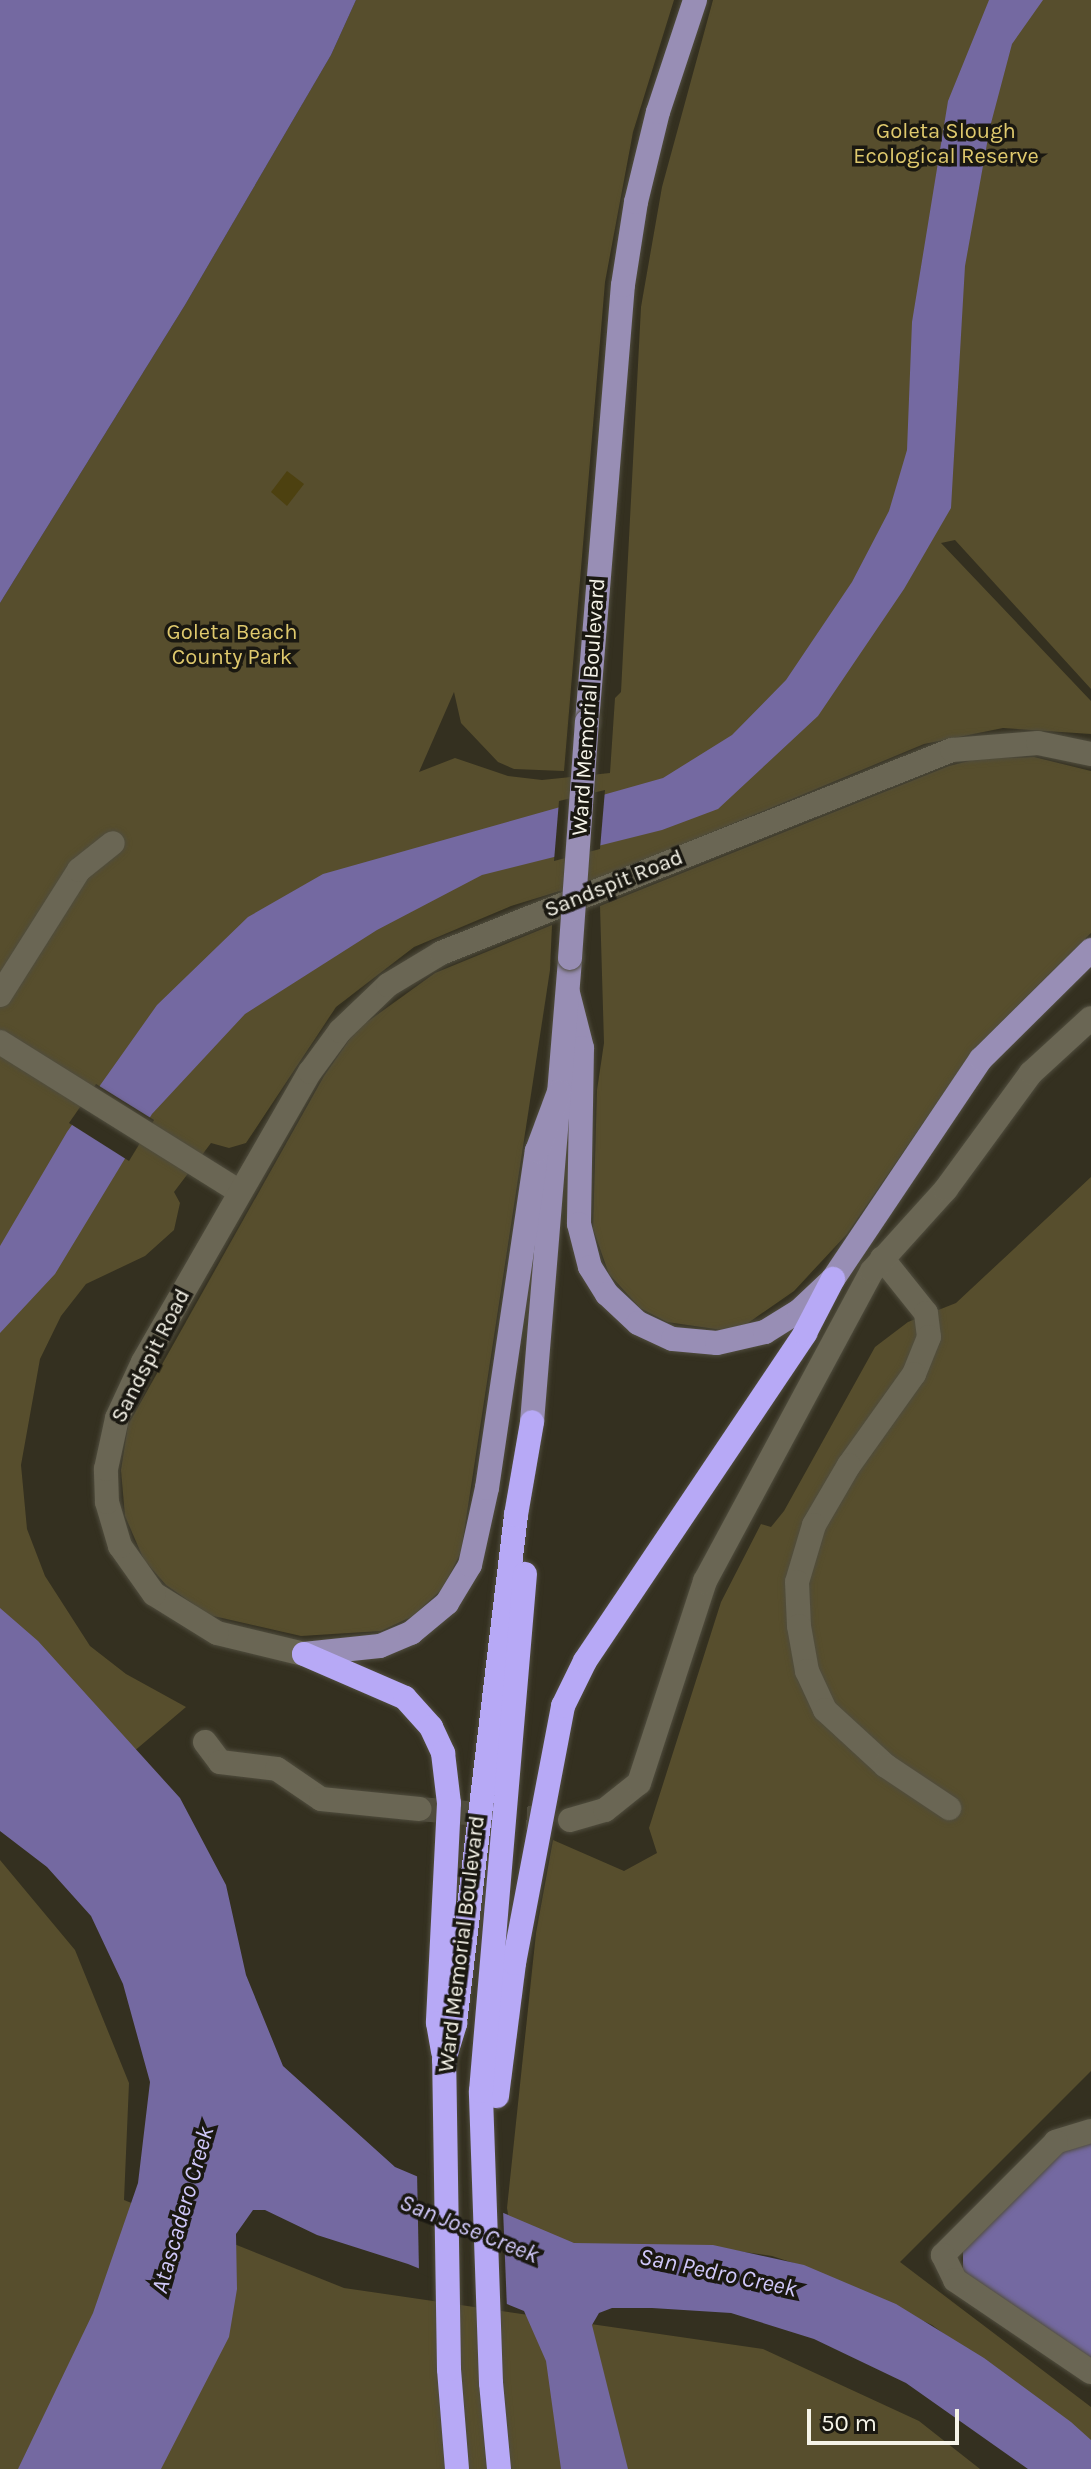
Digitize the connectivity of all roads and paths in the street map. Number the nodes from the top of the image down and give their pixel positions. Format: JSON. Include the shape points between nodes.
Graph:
{"nodes":[{"id":1,"x":695,"y":0,"type":"edge"},
{"id":2,"x":1091,"y":754,"type":"edge"},
{"id":3,"x":113,"y":843,"type":"dead end"},
{"id":4,"x":1091,"y":950,"type":"edge"},
{"id":5,"x":568,"y":993,"type":"junction"},
{"id":6,"x":0,"y":995,"type":"edge"},
{"id":7,"x":1091,"y":1018,"type":"edge"},
{"id":8,"x":0,"y":1042,"type":"edge"},
{"id":9,"x":559,"y":1092,"type":"junction"},
{"id":10,"x":240,"y":1192,"type":"junction"},
{"id":11,"x":882,"y":1258,"type":"junction"},
{"id":12,"x":833,"y":1279,"type":"junction"},
{"id":13,"x":532,"y":1422,"type":"junction"},
{"id":14,"x":304,"y":1654,"type":"junction"},
{"id":15,"x":205,"y":1742,"type":"dead end"},
{"id":16,"x":949,"y":1808,"type":"dead end"},
{"id":17,"x":419,"y":1809,"type":"tunnel mouth"},
{"id":18,"x":570,"y":1820,"type":"tunnel mouth"},
{"id":19,"x":444,"y":2060,"type":"junction"},
{"id":20,"x":1091,"y":2131,"type":"edge"},
{"id":21,"x":486,"y":2198,"type":"junction"},
{"id":22,"x":1091,"y":2372,"type":"edge"},
{"id":23,"x":457,"y":2469,"type":"edge"},
{"id":24,"x":499,"y":2469,"type":"edge"}],
"edges":[{"from":1,"to":5,"type":"main road","name":"Ward Memorial Boulevard","bridge":true,"via":[[658,112],[633,216]]},
{"from":2,"to":10,"type":"street","name":"Sandspit Road","via":[[1038,743],[952,750],[430,959],[388,985],[340,1031]]},
{"from":3,"to":6,"type":"street","via":[[79,870]]},
{"from":4,"to":12,"type":"main road","via":[[981,1059]]},
{"from":5,"to":9,"type":"main road","name":"Ward Memorial Boulevard"},
{"from":5,"to":12,"type":"main road","via":[[582,1048],[581,1240],[590,1267],[616,1305],[638,1323],[673,1339],[734,1342],[783,1322]]},
{"from":7,"to":11,"type":"street","via":[[1031,1073],[946,1189]]},
{"from":8,"to":10,"type":"street"},
{"from":9,"to":13,"type":"main road","name":"Ward Memorial Boulevard"},
{"from":9,"to":14,"type":"main road","via":[[537,1151],[487,1488],[470,1565],[447,1603],[411,1633],[359,1650]]},
{"from":10,"to":14,"type":"street","name":"Sandspit Road","via":[[126,1395],[109,1444],[107,1502],[131,1565],[167,1606],[236,1640]]},
{"from":11,"to":16,"type":"street","via":[[926,1313],[929,1337],[914,1374],[814,1525],[797,1582],[799,1626],[807,1671],[825,1710],[886,1766]]},
{"from":11,"to":18,"type":"street","via":[[705,1581],[639,1783],[605,1810]]},
{"from":12,"to":21,"type":"highway","via":[[805,1333],[585,1661],[563,1706],[514,1963]]},
{"from":13,"to":19,"type":"highway","name":"Ward Memorial Boulevard","via":[[516,1515],[455,2023]]},
{"from":13,"to":21,"type":"highway","name":"Ward Memorial Boulevard","via":[[531,1507],[487,1988],[481,2116]]},
{"from":14,"to":19,"type":"highway","via":[[405,1698],[431,1727],[443,1753],[449,1803],[438,2023]]},
{"from":15,"to":17,"type":"street","via":[[220,1762],[277,1769],[321,1799]]},
{"from":19,"to":23,"type":"highway","name":"Ward Memorial Boulevard","via":[[449,2369]]},
{"from":20,"to":22,"type":"street","via":[[1056,2142],[943,2255],[955,2280]]},
{"from":21,"to":24,"type":"highway","name":"Ward Memorial Boulevard"}]}
